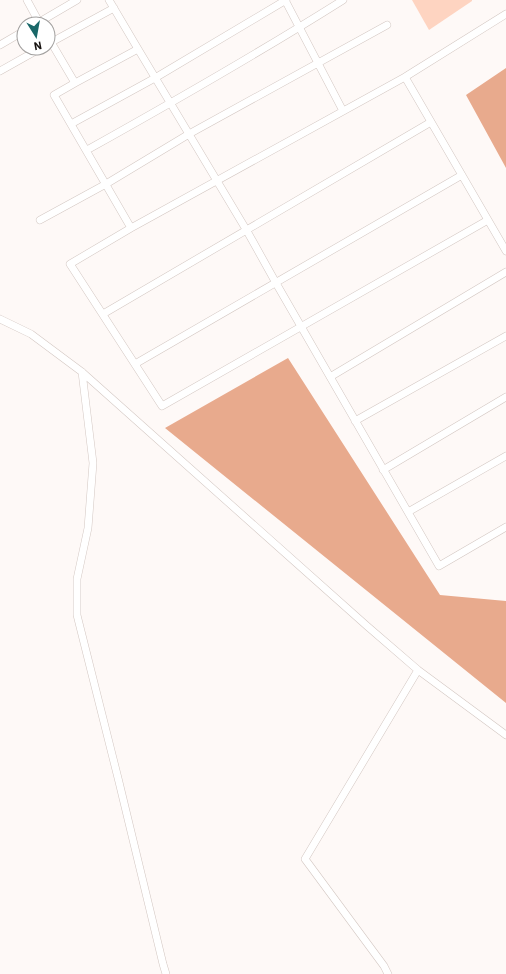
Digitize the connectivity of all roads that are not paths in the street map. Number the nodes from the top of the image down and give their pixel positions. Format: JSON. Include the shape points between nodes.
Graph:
{"nodes":[{"id":1,"x":27,"y":0,"type":"edge"},
{"id":2,"x":77,"y":0,"type":"edge"},
{"id":3,"x":109,"y":0,"type":"edge"},
{"id":4,"x":286,"y":0,"type":"edge"},
{"id":5,"x":343,"y":0,"type":"edge"},
{"id":6,"x":114,"y":8,"type":"junction"},
{"id":7,"x":506,"y":14,"type":"edge"},
{"id":8,"x":35,"y":16,"type":"edge"},
{"id":9,"x":51,"y":16,"type":"edge"},
{"id":10,"x":387,"y":25,"type":"dead end"},
{"id":11,"x":300,"y":27,"type":"junction"},
{"id":12,"x":16,"y":36,"type":"edge"},
{"id":13,"x":56,"y":37,"type":"edge"},
{"id":14,"x":0,"y":45,"type":"edge"},
{"id":15,"x":138,"y":49,"type":"junction"},
{"id":16,"x":56,"y":52,"type":"edge"},
{"id":17,"x":27,"y":56,"type":"edge"},
{"id":18,"x":318,"y":63,"type":"junction"},
{"id":19,"x":0,"y":71,"type":"edge"},
{"id":20,"x":405,"y":77,"type":"junction"},
{"id":21,"x":155,"y":78,"type":"junction"},
{"id":22,"x":75,"y":83,"type":"junction"},
{"id":23,"x":171,"y":103,"type":"junction"},
{"id":24,"x":343,"y":110,"type":"junction"},
{"id":25,"x":431,"y":122,"type":"junction"},
{"id":26,"x":71,"y":124,"type":"junction"},
{"id":27,"x":189,"y":134,"type":"junction"},
{"id":28,"x":87,"y":150,"type":"junction"},
{"id":29,"x":462,"y":175,"type":"junction"},
{"id":30,"x":217,"y":180,"type":"junction"},
{"id":31,"x":106,"y":184,"type":"junction"},
{"id":32,"x":40,"y":220,"type":"dead end"},
{"id":33,"x":488,"y":220,"type":"junction"},
{"id":34,"x":131,"y":228,"type":"junction"},
{"id":35,"x":247,"y":231,"type":"junction"},
{"id":36,"x":506,"y":251,"type":"edge"},
{"id":37,"x":506,"y":272,"type":"edge"},
{"id":38,"x":276,"y":283,"type":"junction"},
{"id":39,"x":103,"y":314,"type":"junction"},
{"id":40,"x":0,"y":319,"type":"edge"},
{"id":41,"x":301,"y":326,"type":"junction"},
{"id":42,"x":506,"y":336,"type":"edge"},
{"id":43,"x":135,"y":364,"type":"junction"},
{"id":44,"x":82,"y":372,"type":"junction"},
{"id":45,"x":330,"y":377,"type":"junction"},
{"id":46,"x":506,"y":397,"type":"edge"},
{"id":47,"x":356,"y":421,"type":"junction"},
{"id":48,"x":506,"y":456,"type":"edge"},
{"id":49,"x":383,"y":470,"type":"junction"},
{"id":50,"x":408,"y":512,"type":"junction"},
{"id":51,"x":506,"y":527,"type":"edge"},
{"id":52,"x":418,"y":670,"type":"junction"},
{"id":53,"x":506,"y":735,"type":"edge"},
{"id":54,"x":166,"y":974,"type":"edge"},
{"id":55,"x":388,"y":974,"type":"edge"}],
"edges":[{"from":1,"to":8,"type":"lane"},
{"from":2,"to":9,"type":"lane"},
{"from":3,"to":6,"type":"lane"},
{"from":4,"to":11,"type":"lane"},
{"from":4,"to":21,"type":"lane"},
{"from":5,"to":11,"type":"lane"},
{"from":6,"to":13,"type":"lane"},
{"from":6,"to":15,"type":"lane"},
{"from":7,"to":20,"type":"lane"},
{"from":10,"to":18,"type":"lane"},
{"from":11,"to":18,"type":"lane"},
{"from":11,"to":23,"type":"lane"},
{"from":12,"to":14,"type":"lane"},
{"from":15,"to":21,"type":"lane"},
{"from":15,"to":22,"type":"lane"},
{"from":16,"to":22,"type":"lane"},
{"from":17,"to":19,"type":"lane"},
{"from":18,"to":24,"type":"lane"},
{"from":18,"to":27,"type":"lane"},
{"from":20,"to":24,"type":"lane"},
{"from":20,"to":25,"type":"lane"},
{"from":21,"to":23,"type":"lane"},
{"from":21,"to":26,"type":"lane"},
{"from":22,"to":26,"type":"lane","via":[[54,95]]},
{"from":23,"to":27,"type":"lane"},
{"from":23,"to":28,"type":"lane"},
{"from":24,"to":30,"type":"lane"},
{"from":25,"to":29,"type":"lane"},
{"from":25,"to":35,"type":"lane"},
{"from":26,"to":28,"type":"lane"},
{"from":27,"to":30,"type":"lane"},
{"from":27,"to":31,"type":"lane"},
{"from":28,"to":31,"type":"lane"},
{"from":29,"to":33,"type":"lane"},
{"from":29,"to":38,"type":"lane"},
{"from":30,"to":34,"type":"lane"},
{"from":30,"to":35,"type":"lane"},
{"from":31,"to":32,"type":"lane"},
{"from":31,"to":34,"type":"lane"},
{"from":33,"to":36,"type":"lane"},
{"from":33,"to":41,"type":"lane"},
{"from":34,"to":39,"type":"lane","via":[[70,264]]},
{"from":35,"to":38,"type":"lane"},
{"from":35,"to":39,"type":"lane"},
{"from":37,"to":45,"type":"lane"},
{"from":38,"to":41,"type":"lane"},
{"from":38,"to":43,"type":"lane"},
{"from":39,"to":43,"type":"lane"},
{"from":40,"to":44,"type":"lane","via":[[31,334]]},
{"from":41,"to":43,"type":"lane","via":[[162,406]]},
{"from":41,"to":45,"type":"lane"},
{"from":42,"to":47,"type":"lane"},
{"from":44,"to":52,"type":"lane"},
{"from":44,"to":54,"type":"lane","via":[[93,463],[88,528],[77,579],[77,615]]},
{"from":45,"to":47,"type":"lane"},
{"from":46,"to":49,"type":"lane"},
{"from":47,"to":49,"type":"lane"},
{"from":48,"to":50,"type":"lane"},
{"from":49,"to":50,"type":"lane"},
{"from":50,"to":51,"type":"lane","via":[[439,566]]},
{"from":52,"to":53,"type":"lane"},
{"from":52,"to":55,"type":"lane","via":[[305,859]]}]}
